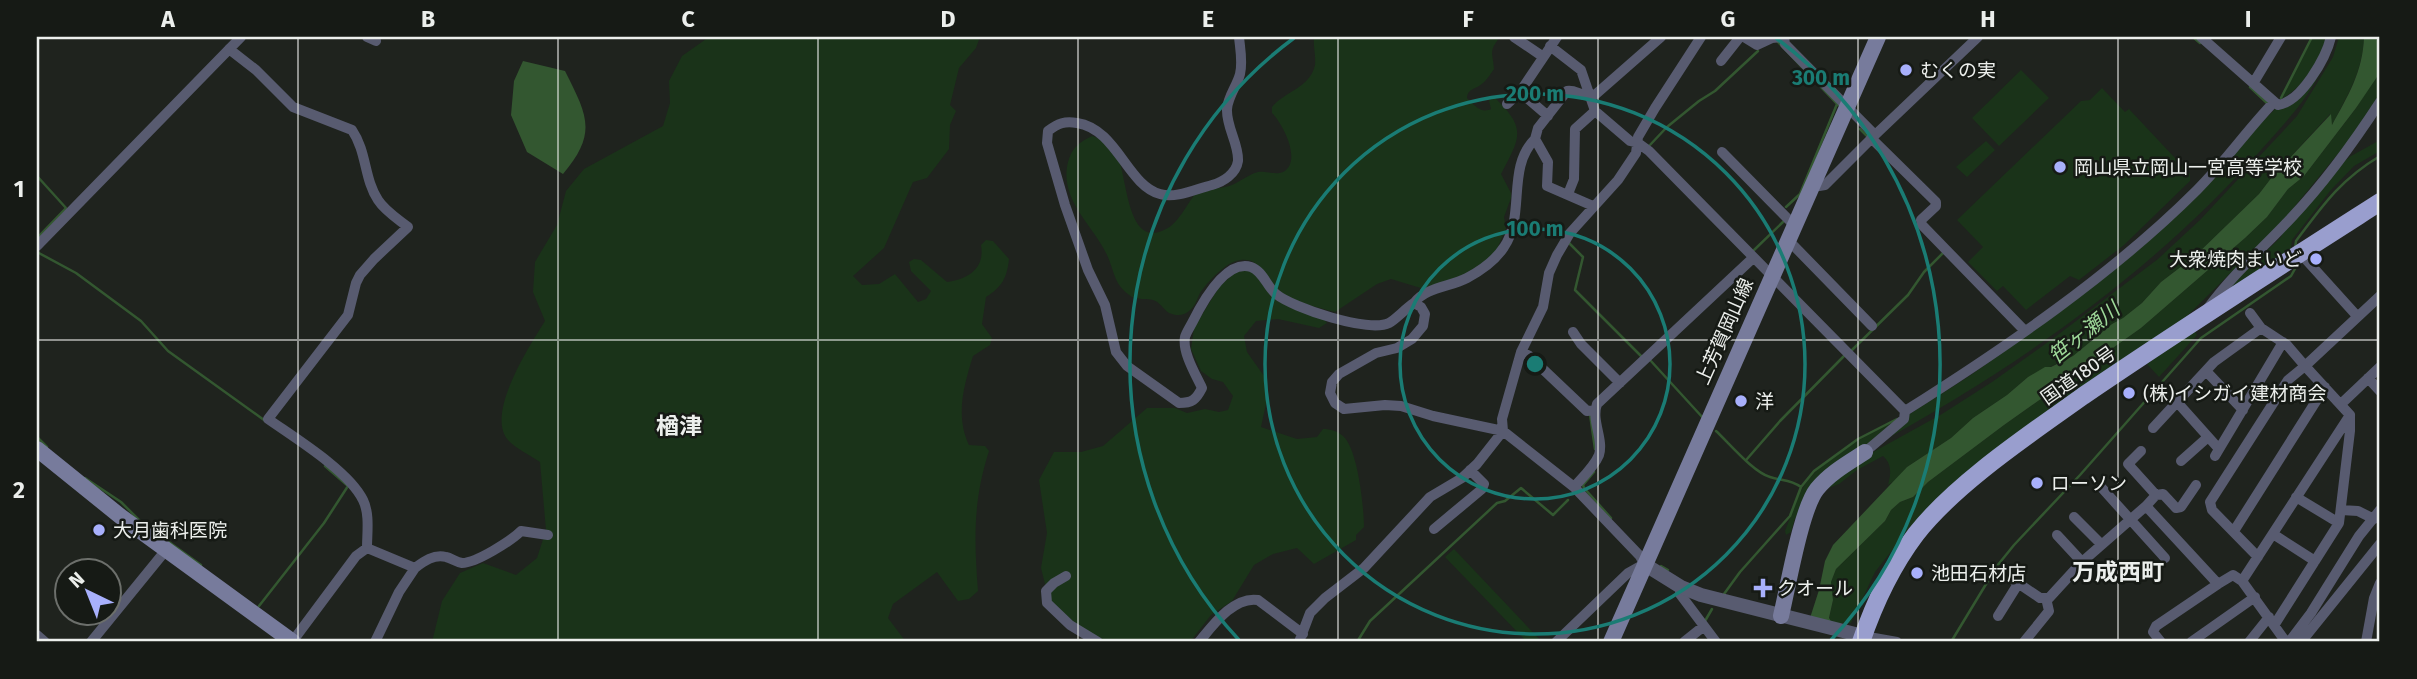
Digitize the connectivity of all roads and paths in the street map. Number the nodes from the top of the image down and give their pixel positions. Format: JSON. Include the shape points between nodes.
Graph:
{"nodes":[{"id":1,"x":241,"y":37,"type":"edge"},
{"id":2,"x":1239,"y":37,"type":"edge"},
{"id":3,"x":1514,"y":37,"type":"edge"},
{"id":4,"x":1661,"y":37,"type":"edge"},
{"id":5,"x":1701,"y":37,"type":"edge"},
{"id":6,"x":1742,"y":37,"type":"edge"},
{"id":7,"x":1784,"y":37,"type":"edge"},
{"id":8,"x":1878,"y":37,"type":"edge"},
{"id":9,"x":1978,"y":37,"type":"edge"},
{"id":10,"x":2201,"y":37,"type":"edge"},
{"id":11,"x":2281,"y":37,"type":"edge"},
{"id":12,"x":2330,"y":37,"type":"edge"},
{"id":13,"x":1554,"y":41,"type":"edge"},
{"id":14,"x":1649,"y":41,"type":"edge"},
{"id":15,"x":229,"y":49,"type":"junction"},
{"id":16,"x":1542,"y":56,"type":"junction"},
{"id":17,"x":1721,"y":61,"type":"dead end"},
{"id":18,"x":2254,"y":82,"type":"junction"},
{"id":19,"x":1520,"y":92,"type":"junction"},
{"id":20,"x":1591,"y":96,"type":"junction"},
{"id":21,"x":2380,"y":102,"type":"edge"},
{"id":22,"x":1507,"y":104,"type":"dead end"},
{"id":23,"x":2272,"y":104,"type":"junction"},
{"id":24,"x":1847,"y":108,"type":"junction"},
{"id":25,"x":1595,"y":111,"type":"junction"},
{"id":26,"x":1548,"y":116,"type":"junction"},
{"id":27,"x":1872,"y":135,"type":"junction"},
{"id":28,"x":1535,"y":139,"type":"junction"},
{"id":29,"x":1638,"y":143,"type":"junction"},
{"id":30,"x":1722,"y":152,"type":"dead end"},
{"id":31,"x":1814,"y":183,"type":"junction"},
{"id":32,"x":1568,"y":194,"type":"junction"},
{"id":33,"x":2380,"y":202,"type":"edge"},
{"id":34,"x":1593,"y":206,"type":"junction"},
{"id":35,"x":1794,"y":225,"type":"junction"},
{"id":36,"x":1786,"y":243,"type":"junction"},
{"id":37,"x":37,"y":246,"type":"edge"},
{"id":38,"x":2300,"y":253,"type":"junction"},
{"id":39,"x":1751,"y":255,"type":"junction"},
{"id":40,"x":1771,"y":276,"type":"junction"},
{"id":41,"x":2380,"y":296,"type":"edge"},
{"id":42,"x":1414,"y":303,"type":"junction"},
{"id":43,"x":2250,"y":313,"type":"dead end"},
{"id":44,"x":2202,"y":316,"type":"junction"},
{"id":45,"x":2357,"y":316,"type":"junction"},
{"id":46,"x":1872,"y":326,"type":"dead end"},
{"id":47,"x":2261,"y":328,"type":"junction"},
{"id":48,"x":2024,"y":330,"type":"junction"},
{"id":49,"x":1573,"y":332,"type":"dead end"},
{"id":50,"x":2283,"y":342,"type":"junction"},
{"id":51,"x":1521,"y":352,"type":"junction"},
{"id":52,"x":2305,"y":366,"type":"junction"},
{"id":53,"x":2380,"y":367,"type":"edge"},
{"id":54,"x":2206,"y":371,"type":"junction"},
{"id":55,"x":2368,"y":378,"type":"junction"},
{"id":56,"x":1618,"y":381,"type":"junction"},
{"id":57,"x":2325,"y":387,"type":"junction"},
{"id":58,"x":2380,"y":391,"type":"edge"},
{"id":59,"x":2177,"y":402,"type":"junction"},
{"id":60,"x":2341,"y":404,"type":"junction"},
{"id":61,"x":2243,"y":410,"type":"junction"},
{"id":62,"x":1591,"y":411,"type":"junction"},
{"id":63,"x":1905,"y":414,"type":"junction"},
{"id":64,"x":2350,"y":415,"type":"junction"},
{"id":65,"x":2153,"y":428,"type":"dead end"},
{"id":66,"x":1503,"y":431,"type":"junction"},
{"id":67,"x":2208,"y":437,"type":"junction"},
{"id":68,"x":37,"y":449,"type":"edge"},
{"id":69,"x":2141,"y":452,"type":"dead end"},
{"id":70,"x":1865,"y":453,"type":"joint"},
{"id":71,"x":2181,"y":461,"type":"dead end"},
{"id":72,"x":1471,"y":470,"type":"junction"},
{"id":73,"x":2196,"y":485,"type":"dead end"},
{"id":74,"x":1574,"y":487,"type":"junction"},
{"id":75,"x":2101,"y":487,"type":"dead end"},
{"id":76,"x":2156,"y":495,"type":"junction"},
{"id":77,"x":2297,"y":497,"type":"junction"},
{"id":78,"x":2146,"y":506,"type":"junction"},
{"id":79,"x":2341,"y":510,"type":"junction"},
{"id":80,"x":2377,"y":515,"type":"edge"},
{"id":81,"x":2074,"y":517,"type":"dead end"},
{"id":82,"x":2131,"y":518,"type":"junction"},
{"id":83,"x":2339,"y":523,"type":"junction"},
{"id":84,"x":1434,"y":529,"type":"dead end"},
{"id":85,"x":2234,"y":531,"type":"junction"},
{"id":86,"x":2273,"y":534,"type":"junction"},
{"id":87,"x":548,"y":535,"type":"dead end"},
{"id":88,"x":2057,"y":535,"type":"dead end"},
{"id":89,"x":2101,"y":544,"type":"junction"},
{"id":90,"x":2380,"y":544,"type":"edge"},
{"id":91,"x":367,"y":548,"type":"junction"},
{"id":92,"x":166,"y":550,"type":"junction"},
{"id":93,"x":2258,"y":557,"type":"junction"},
{"id":94,"x":2165,"y":558,"type":"dead end"},
{"id":95,"x":2315,"y":561,"type":"junction"},
{"id":96,"x":2082,"y":562,"type":"junction"},
{"id":97,"x":1644,"y":564,"type":"junction"},
{"id":98,"x":415,"y":568,"type":"junction"},
{"id":99,"x":1066,"y":576,"type":"dead end"},
{"id":100,"x":2242,"y":580,"type":"junction"},
{"id":101,"x":2380,"y":583,"type":"edge"},
{"id":102,"x":2218,"y":584,"type":"junction"},
{"id":103,"x":1681,"y":587,"type":"junction"},
{"id":104,"x":2255,"y":597,"type":"junction"},
{"id":105,"x":2046,"y":598,"type":"junction"},
{"id":106,"x":1782,"y":616,"type":"junction"},
{"id":107,"x":1998,"y":616,"type":"dead end"},
{"id":108,"x":2272,"y":621,"type":"junction"},
{"id":109,"x":1702,"y":625,"type":"junction"},
{"id":110,"x":2206,"y":631,"type":"junction"},
{"id":111,"x":37,"y":635,"type":"edge"},
{"id":112,"x":1301,"y":638,"type":"edge"},
{"id":113,"x":1862,"y":639,"type":"edge"},
{"id":114,"x":45,"y":642,"type":"edge"},
{"id":115,"x":90,"y":642,"type":"edge"},
{"id":116,"x":293,"y":642,"type":"edge"},
{"id":117,"x":375,"y":642,"type":"edge"},
{"id":118,"x":1098,"y":642,"type":"edge"},
{"id":119,"x":1199,"y":642,"type":"edge"},
{"id":120,"x":1556,"y":642,"type":"edge"},
{"id":121,"x":1611,"y":642,"type":"edge"},
{"id":122,"x":1685,"y":642,"type":"edge"},
{"id":123,"x":1717,"y":642,"type":"edge"},
{"id":124,"x":1897,"y":642,"type":"edge"},
{"id":125,"x":2024,"y":642,"type":"edge"},
{"id":126,"x":2161,"y":642,"type":"edge"},
{"id":127,"x":2190,"y":642,"type":"edge"},
{"id":128,"x":2214,"y":642,"type":"edge"},
{"id":129,"x":2249,"y":642,"type":"edge"},
{"id":130,"x":2288,"y":642,"type":"edge"},
{"id":131,"x":2301,"y":642,"type":"edge"},
{"id":132,"x":2366,"y":642,"type":"edge"}],
"edges":[{"from":1,"to":15,"type":"street"},
{"from":2,"to":42,"type":"street","via":[[1240,74],[1227,106],[1238,161],[1232,174],[1221,182],[1168,196],[1156,193],[1142,183],[1102,134],[1088,125],[1069,122],[1048,131],[1047,143],[1065,205],[1105,305],[1116,352],[1127,366],[1179,403],[1197,398],[1202,388],[1184,338],[1205,298],[1236,267],[1250,267],[1261,274],[1279,297],[1353,324],[1391,323]]},
{"from":3,"to":16,"type":"street"},
{"from":4,"to":14,"type":"street"},
{"from":5,"to":29,"type":"street"},
{"from":6,"to":7,"type":"street","via":[[1756,45]]},
{"from":6,"to":17,"type":"street"},
{"from":7,"to":24,"type":"street","via":[[1785,44]]},
{"from":8,"to":24,"type":"main road","name":"上芳賀岡山線"},
{"from":9,"to":27,"type":"street"},
{"from":10,"to":18,"type":"street"},
{"from":11,"to":18,"type":"street"},
{"from":12,"to":23,"type":"street","via":[[2321,62],[2301,90],[2285,104]]},
{"from":13,"to":16,"type":"street"},
{"from":13,"to":20,"type":"street","via":[[1581,70]]},
{"from":14,"to":20,"type":"street"},
{"from":15,"to":37,"type":"street"},
{"from":15,"to":91,"type":"street","via":[[293,107],[352,130],[363,150],[373,192],[380,204],[408,227],[360,275],[348,314],[268,419],[317,453],[358,492],[367,514]]},
{"from":16,"to":19,"type":"street"},
{"from":18,"to":23,"type":"street"},
{"from":19,"to":22,"type":"street"},
{"from":19,"to":26,"type":"street"},
{"from":20,"to":25,"type":"street"},
{"from":20,"to":26,"type":"street","via":[[1567,91]]},
{"from":21,"to":44,"type":"street","via":[[2293,216],[2227,282]]},
{"from":23,"to":48,"type":"street","via":[[2198,189],[2132,250]]},
{"from":24,"to":27,"type":"street"},
{"from":24,"to":31,"type":"main road","name":"上芳賀岡山線"},
{"from":25,"to":29,"type":"street"},
{"from":25,"to":32,"type":"street","via":[[1575,129],[1574,179]]},
{"from":26,"to":28,"type":"street"},
{"from":27,"to":31,"type":"street","via":[[1825,184]]},
{"from":27,"to":48,"type":"street","via":[[1936,202],[1922,225]]},
{"from":28,"to":32,"type":"street","via":[[1548,162],[1547,186]]},
{"from":28,"to":42,"type":"street","via":[[1522,155],[1513,224],[1494,261]]},
{"from":29,"to":34,"type":"street","via":[[1618,180]]},
{"from":29,"to":39,"type":"street"},
{"from":30,"to":35,"type":"street"},
{"from":31,"to":35,"type":"main road","name":"上芳賀岡山線"},
{"from":32,"to":34,"type":"street"},
{"from":33,"to":38,"type":"highway","name":"国道180号"},
{"from":34,"to":51,"type":"street","via":[[1557,255],[1543,307]]},
{"from":35,"to":36,"type":"main road","name":"上芳賀岡山線"},
{"from":36,"to":40,"type":"main road","name":"上芳賀岡山線"},
{"from":36,"to":46,"type":"street"},
{"from":38,"to":44,"type":"highway","name":"国道180号"},
{"from":38,"to":45,"type":"street"},
{"from":39,"to":40,"type":"street"},
{"from":39,"to":56,"type":"street"},
{"from":40,"to":63,"type":"street"},
{"from":40,"to":97,"type":"main road","name":"上芳賀岡山線"},
{"from":41,"to":45,"type":"street"},
{"from":42,"to":66,"type":"street","via":[[1424,314],[1423,326],[1397,348],[1339,374],[1330,393],[1335,403],[1344,409],[1401,406]]},
{"from":43,"to":47,"type":"street"},
{"from":44,"to":113,"type":"highway","name":"国道180号","via":[[2042,425],[1947,502],[1896,564]]},
{"from":45,"to":52,"type":"street"},
{"from":47,"to":50,"type":"street"},
{"from":47,"to":54,"type":"street"},
{"from":48,"to":63,"type":"street"},
{"from":49,"to":56,"type":"street"},
{"from":50,"to":52,"type":"street"},
{"from":50,"to":61,"type":"street"},
{"from":51,"to":62,"type":"street"},
{"from":51,"to":66,"type":"street","via":[[1502,419]]},
{"from":52,"to":57,"type":"street"},
{"from":52,"to":85,"type":"street","via":[[2288,380],[2210,502],[2212,510]]},
{"from":53,"to":55,"type":"street"},
{"from":54,"to":59,"type":"street"},
{"from":54,"to":61,"type":"street"},
{"from":55,"to":58,"type":"street"},
{"from":55,"to":60,"type":"street"},
{"from":56,"to":62,"type":"street"},
{"from":57,"to":60,"type":"street"},
{"from":57,"to":85,"type":"street"},
{"from":59,"to":65,"type":"street"},
{"from":59,"to":67,"type":"street"},
{"from":60,"to":64,"type":"street"},
{"from":61,"to":67,"type":"street","via":[[2217,453]]},
{"from":62,"to":74,"type":"street","via":[[1600,452]]},
{"from":63,"to":70,"type":"street"},
{"from":64,"to":77,"type":"street"},
{"from":64,"to":79,"type":"street"},
{"from":66,"to":72,"type":"street"},
{"from":66,"to":74,"type":"street"},
{"from":67,"to":71,"type":"street"},
{"from":68,"to":92,"type":"main road"},
{"from":69,"to":76,"type":"street","via":[[2128,464]]},
{"from":70,"to":106,"type":"main road","via":[[1816,490],[1806,512]]},
{"from":72,"to":84,"type":"street","via":[[1484,484],[1482,489]]},
{"from":72,"to":112,"type":"street","via":[[1430,497],[1364,568],[1325,598],[1310,613]]},
{"from":73,"to":76,"type":"street","via":[[2181,507],[2176,508],[2163,494]]},
{"from":74,"to":97,"type":"street"},
{"from":75,"to":82,"type":"street"},
{"from":76,"to":78,"type":"street"},
{"from":77,"to":83,"type":"street"},
{"from":77,"to":86,"type":"street"},
{"from":78,"to":82,"type":"street"},
{"from":78,"to":102,"type":"street"},
{"from":79,"to":80,"type":"street"},
{"from":79,"to":83,"type":"street"},
{"from":80,"to":130,"type":"street"},
{"from":81,"to":89,"type":"street"},
{"from":82,"to":89,"type":"street"},
{"from":82,"to":94,"type":"street"},
{"from":83,"to":95,"type":"street"},
{"from":85,"to":93,"type":"street"},
{"from":86,"to":93,"type":"street"},
{"from":86,"to":95,"type":"street"},
{"from":87,"to":98,"type":"street","via":[[522,531],[471,561],[434,557]]},
{"from":88,"to":96,"type":"street"},
{"from":89,"to":96,"type":"street"},
{"from":90,"to":131,"type":"street"},
{"from":91,"to":98,"type":"street"},
{"from":91,"to":116,"type":"street","via":[[356,556]]},
{"from":92,"to":115,"type":"street"},
{"from":92,"to":116,"type":"main road"},
{"from":93,"to":100,"type":"street"},
{"from":95,"to":108,"type":"street"},
{"from":96,"to":105,"type":"street"},
{"from":97,"to":103,"type":"street"},
{"from":97,"to":120,"type":"street","via":[[1628,573]]},
{"from":97,"to":121,"type":"main road","name":"上芳賀岡山線"},
{"from":98,"to":117,"type":"street"},
{"from":99,"to":118,"type":"street","via":[[1046,591],[1047,603],[1070,625]]},
{"from":100,"to":102,"type":"street","via":[[2233,575]]},
{"from":100,"to":104,"type":"street"},
{"from":101,"to":132,"type":"street"},
{"from":102,"to":126,"type":"street","via":[[2156,626],[2153,632]]},
{"from":103,"to":106,"type":"street"},
{"from":103,"to":109,"type":"street","via":[[1680,594]]},
{"from":104,"to":108,"type":"street"},
{"from":104,"to":110,"type":"street"},
{"from":105,"to":107,"type":"street","via":[[2015,582]]},
{"from":105,"to":125,"type":"street","via":[[2049,611]]},
{"from":106,"to":113,"type":"street"},
{"from":108,"to":129,"type":"street"},
{"from":108,"to":130,"type":"street"},
{"from":109,"to":122,"type":"street"},
{"from":109,"to":123,"type":"street"},
{"from":110,"to":127,"type":"street"},
{"from":110,"to":128,"type":"street"},
{"from":111,"to":114,"type":"street"},
{"from":112,"to":119,"type":"street","via":[[1258,600],[1251,599],[1217,620]]},
{"from":113,"to":124,"type":"street"}]}
